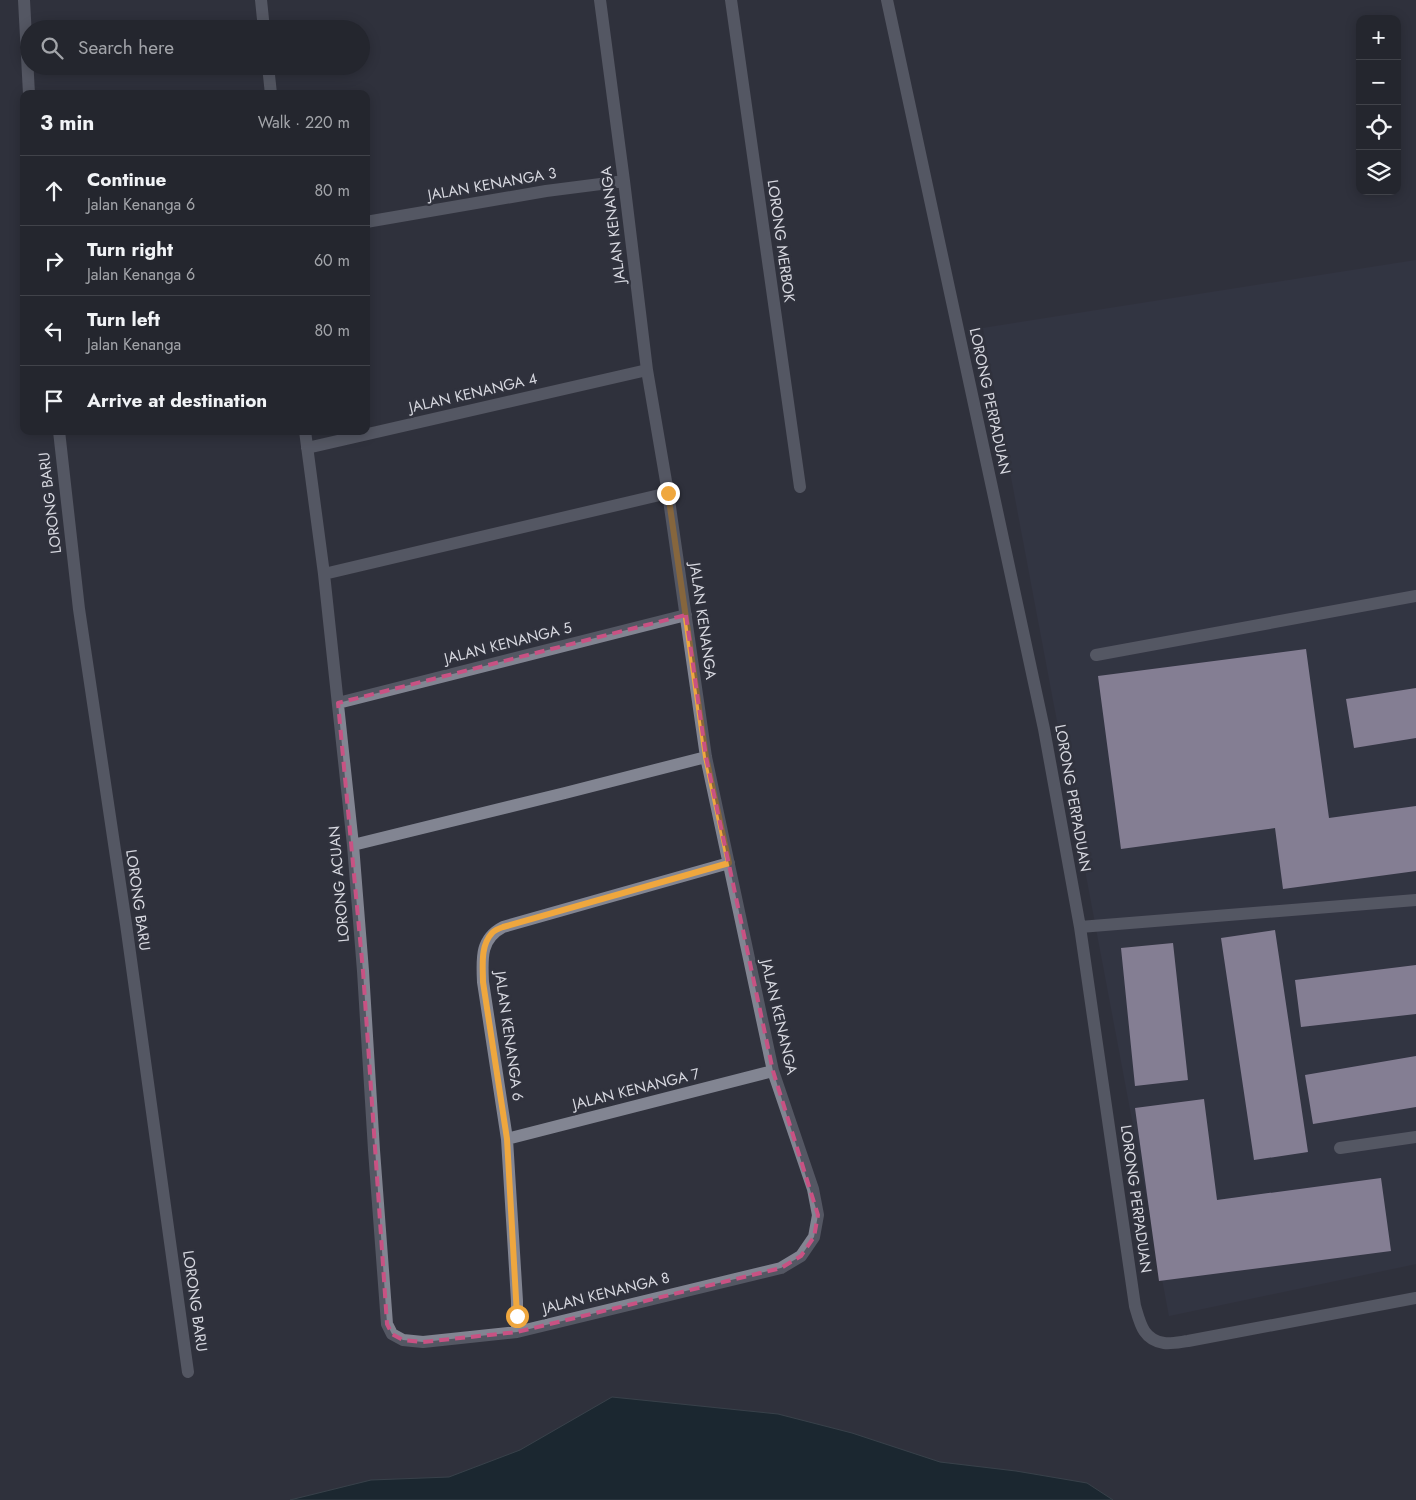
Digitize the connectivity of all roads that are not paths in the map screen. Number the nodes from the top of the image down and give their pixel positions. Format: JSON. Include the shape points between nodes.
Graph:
{"nodes":[{"id":1,"x":24,"y":0,"type":"edge"},
{"id":2,"x":261,"y":0,"type":"edge"},
{"id":3,"x":600,"y":0,"type":"edge"},
{"id":4,"x":731,"y":0,"type":"edge"},
{"id":5,"x":887,"y":0,"type":"edge"},
{"id":6,"x":25,"y":20,"type":"edge"},
{"id":7,"x":263,"y":20,"type":"edge"},
{"id":8,"x":28,"y":75,"type":"edge"},
{"id":9,"x":269,"y":75,"type":"edge"},
{"id":10,"x":29,"y":90,"type":"edge"},
{"id":11,"x":271,"y":90,"type":"edge"},
{"id":12,"x":624,"y":181,"type":"junction"},
{"id":13,"x":370,"y":221,"type":"edge"},
{"id":14,"x":647,"y":370,"type":"junction"},
{"id":15,"x":370,"y":434,"type":"edge"},
{"id":16,"x":58,"y":435,"type":"edge"},
{"id":17,"x":305,"y":435,"type":"edge"},
{"id":18,"x":364,"y":435,"type":"edge"},
{"id":19,"x":307,"y":448,"type":"junction"},
{"id":20,"x":800,"y":487,"type":"dead end"},
{"id":21,"x":668,"y":493,"type":"junction"},
{"id":22,"x":324,"y":574,"type":"junction"},
{"id":23,"x":1416,"y":596,"type":"edge"},
{"id":24,"x":686,"y":615,"type":"junction"},
{"id":25,"x":1096,"y":655,"type":"dead end"},
{"id":26,"x":338,"y":703,"type":"junction"},
{"id":27,"x":706,"y":757,"type":"junction"},
{"id":28,"x":353,"y":845,"type":"junction"},
{"id":29,"x":729,"y":863,"type":"junction"},
{"id":30,"x":1416,"y":900,"type":"edge"},
{"id":31,"x":1080,"y":927,"type":"junction"},
{"id":32,"x":773,"y":1071,"type":"junction"},
{"id":33,"x":1416,"y":1137,"type":"edge"},
{"id":34,"x":507,"y":1139,"type":"junction"},
{"id":35,"x":1340,"y":1148,"type":"dead end"},
{"id":36,"x":814,"y":1237,"type":"joint"},
{"id":37,"x":1416,"y":1298,"type":"edge"},
{"id":38,"x":517,"y":1332,"type":"junction"},
{"id":39,"x":392,"y":1334,"type":"joint"},
{"id":40,"x":188,"y":1372,"type":"dead end"}],
"edges":[{"from":1,"to":6,"type":"street"},
{"from":2,"to":7,"type":"street"},
{"from":3,"to":12,"type":"street","name":"JALAN KENANGA"},
{"from":4,"to":20,"type":"street","name":"LORONG MERBOK"},
{"from":5,"to":31,"type":"street","name":"LORONG PERPADUAN","via":[[1044,729]]},
{"from":8,"to":10,"type":"street"},
{"from":9,"to":11,"type":"street"},
{"from":12,"to":13,"type":"street","name":"JALAN KENANGA 3","via":[[546,190]]},
{"from":12,"to":14,"type":"street","name":"JALAN KENANGA"},
{"from":14,"to":15,"type":"street","name":"JALAN KENANGA 4"},
{"from":14,"to":21,"type":"street","name":"JALAN KENANGA"},
{"from":16,"to":40,"type":"street","name":"LORONG BARU","via":[[79,609]]},
{"from":17,"to":19,"type":"street","name":"LORONG ACUAN"},
{"from":18,"to":19,"type":"street","name":"JALAN KENANGA 4"},
{"from":19,"to":22,"type":"street","name":"LORONG ACUAN"},
{"from":21,"to":22,"type":"street"},
{"from":21,"to":24,"type":"street","name":"JALAN KENANGA"},
{"from":22,"to":26,"type":"street","name":"LORONG ACUAN"},
{"from":23,"to":25,"type":"street"},
{"from":24,"to":26,"type":"street","name":"JALAN KENANGA 5"},
{"from":24,"to":27,"type":"street","name":"JALAN KENANGA"},
{"from":26,"to":28,"type":"street","name":"LORONG ACUAN"},
{"from":27,"to":28,"type":"street"},
{"from":27,"to":29,"type":"street","name":"JALAN KENANGA"},
{"from":28,"to":39,"type":"street","name":"LORONG ACUAN","via":[[387,1324]]},
{"from":29,"to":32,"type":"street","name":"JALAN KENANGA"},
{"from":29,"to":34,"type":"street","name":"JALAN KENANGA 6","via":[[493,932],[482,958],[483,982]]},
{"from":30,"to":31,"type":"street"},
{"from":31,"to":37,"type":"street","name":"LORONG PERPADUAN","via":[[1135,1306],[1140,1325],[1148,1338],[1164,1343],[1188,1341]]},
{"from":32,"to":34,"type":"street","name":"JALAN KENANGA 7"},
{"from":32,"to":36,"type":"street","name":"JALAN KENANGA","via":[[813,1189],[818,1215]]},
{"from":33,"to":35,"type":"street"},
{"from":34,"to":38,"type":"street","name":"JALAN KENANGA 6"},
{"from":36,"to":38,"type":"street","name":"JALAN KENANGA 8","via":[[801,1256],[781,1268]]},
{"from":38,"to":39,"type":"street","name":"JALAN KENANGA 8","via":[[423,1342],[403,1340]]}]}
